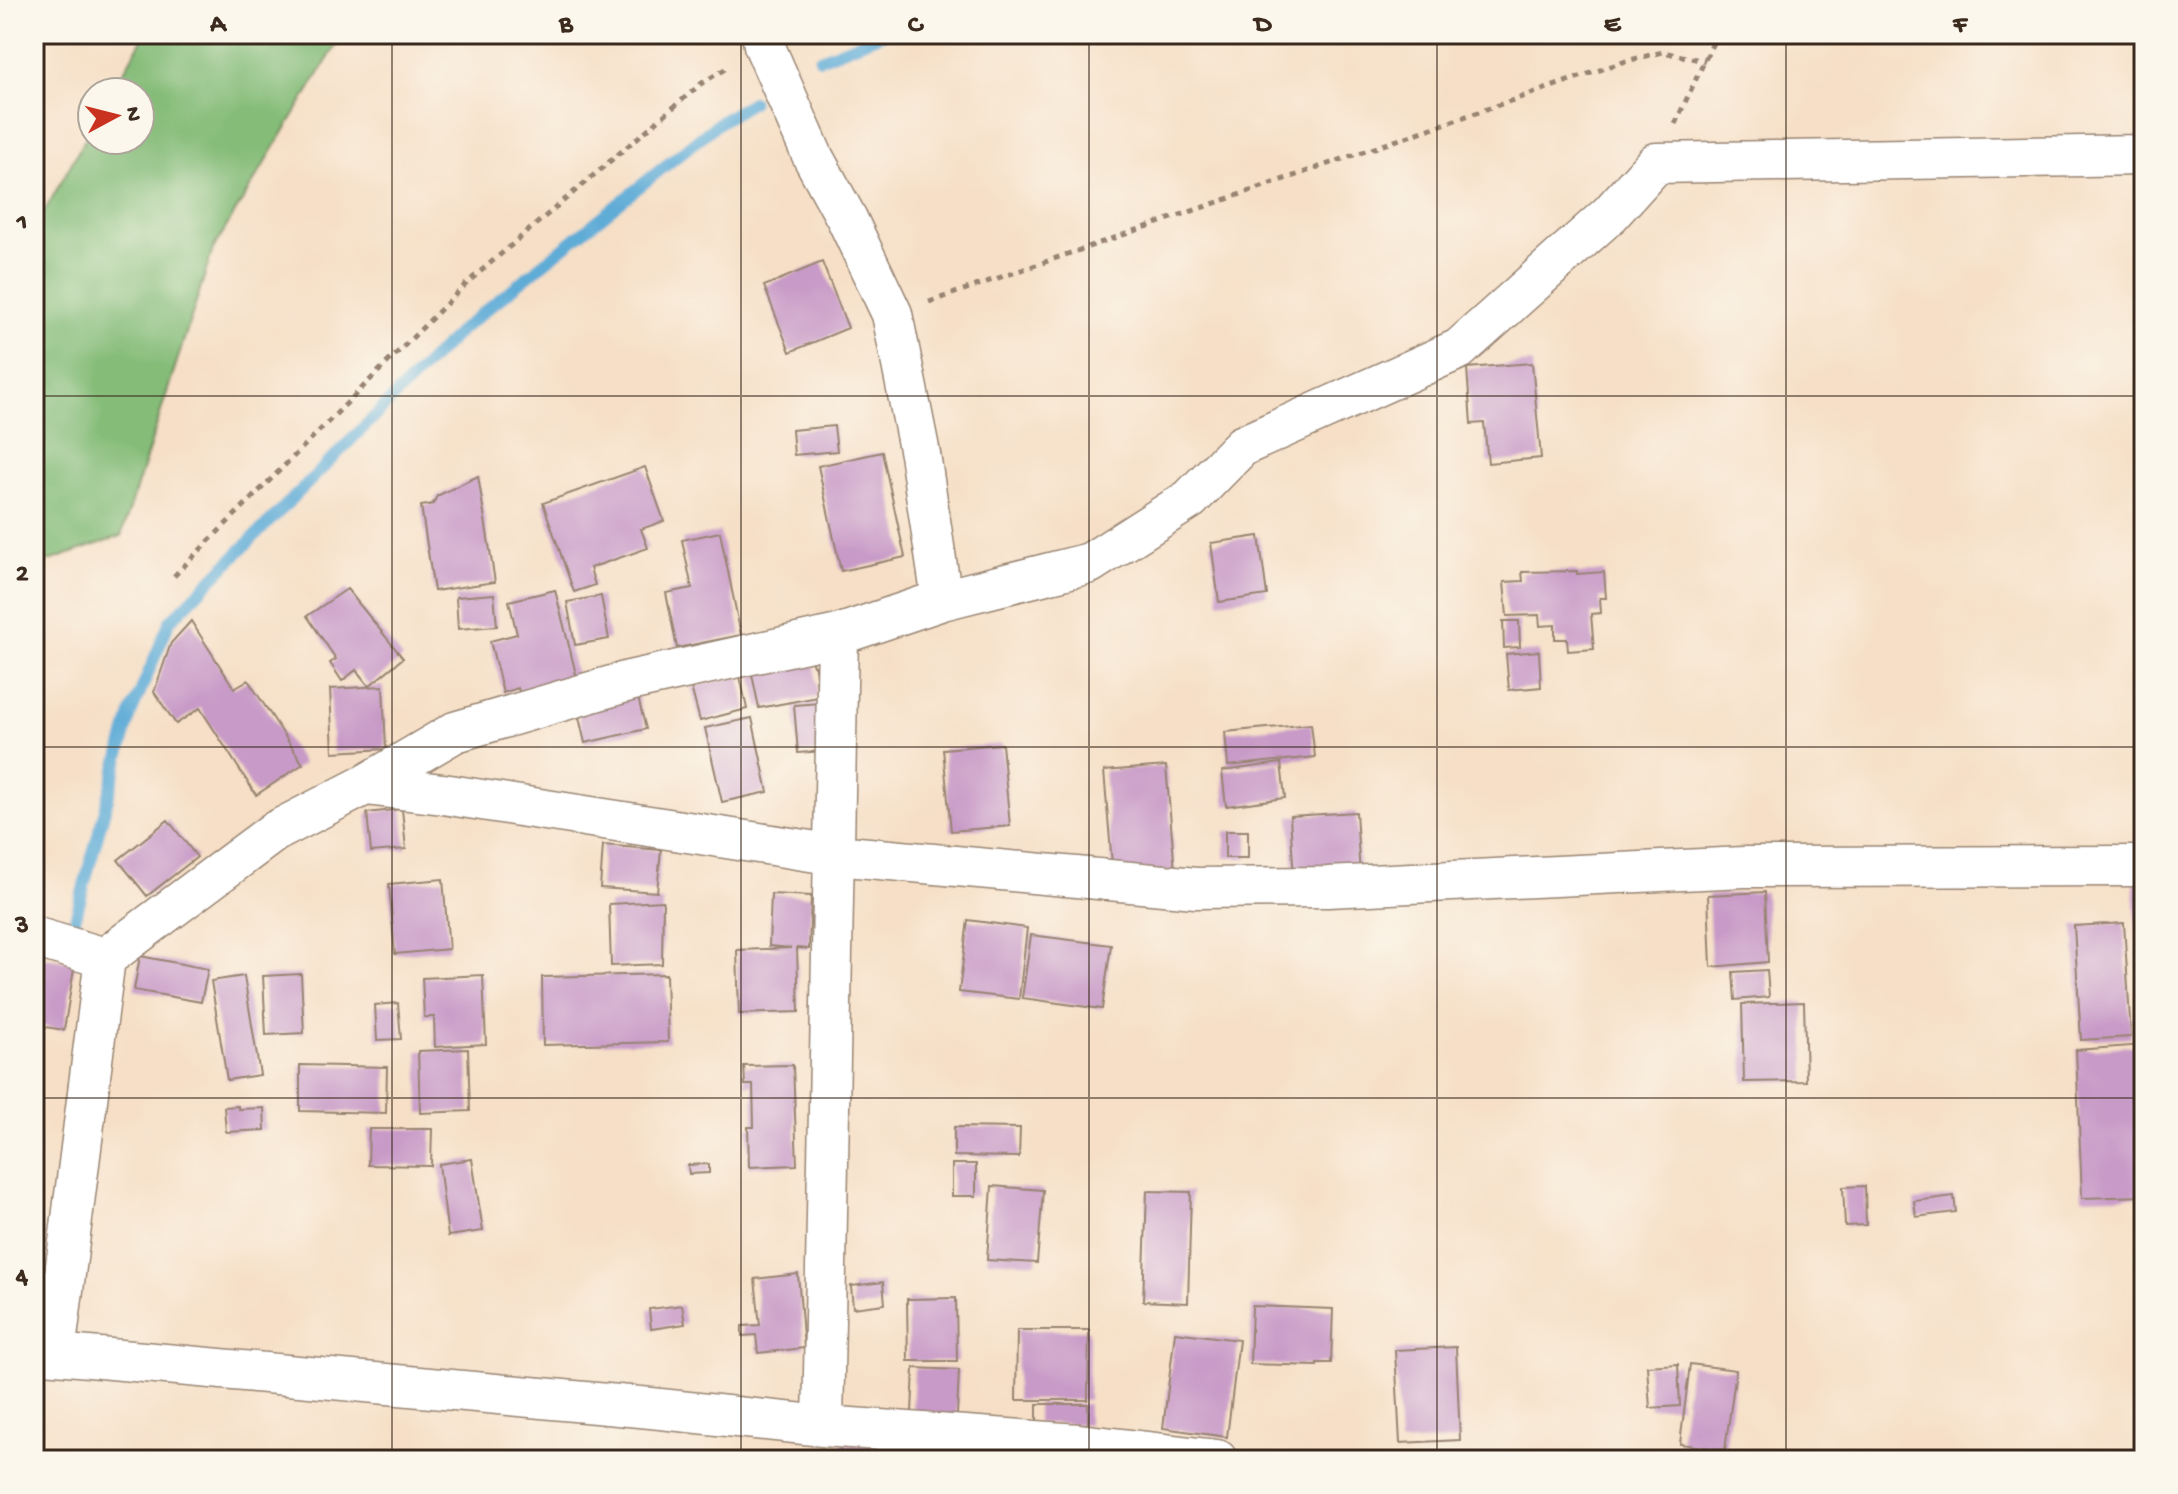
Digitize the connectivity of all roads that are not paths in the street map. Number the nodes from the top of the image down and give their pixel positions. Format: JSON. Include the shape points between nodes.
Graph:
{"nodes":[{"id":1,"x":763,"y":39,"type":"edge"},
{"id":2,"x":2144,"y":155,"type":"edge"},
{"id":3,"x":942,"y":600,"type":"junction"},
{"id":4,"x":838,"y":635,"type":"junction"},
{"id":5,"x":365,"y":785,"type":"junction"},
{"id":6,"x":836,"y":855,"type":"junction"},
{"id":7,"x":2144,"y":866,"type":"edge"},
{"id":8,"x":34,"y":937,"type":"edge"},
{"id":9,"x":105,"y":958,"type":"junction"},
{"id":10,"x":44,"y":1352,"type":"edge"},
{"id":11,"x":823,"y":1426,"type":"junction"},
{"id":12,"x":1080,"y":1452,"type":"edge"},
{"id":13,"x":1217,"y":1460,"type":"edge"}],
"edges":[{"from":1,"to":3,"type":"street","via":[[813,157],[892,314]]},
{"from":2,"to":3,"type":"street","via":[[1656,163],[1610,214],[1459,349],[1242,446],[1190,499],[1090,563]]},
{"from":3,"to":4,"type":"street"},
{"from":4,"to":5,"type":"street","via":[[629,681],[455,732]]},
{"from":4,"to":6,"type":"street"},
{"from":5,"to":6,"type":"street"},
{"from":5,"to":9,"type":"street","via":[[274,832]]},
{"from":6,"to":7,"type":"street","via":[[1196,888],[1328,887],[1744,867]]},
{"from":6,"to":11,"type":"street"},
{"from":8,"to":9,"type":"street"},
{"from":9,"to":10,"type":"street"},
{"from":10,"to":11,"type":"street"},
{"from":11,"to":12,"type":"street"},
{"from":12,"to":13,"type":"street"}]}
